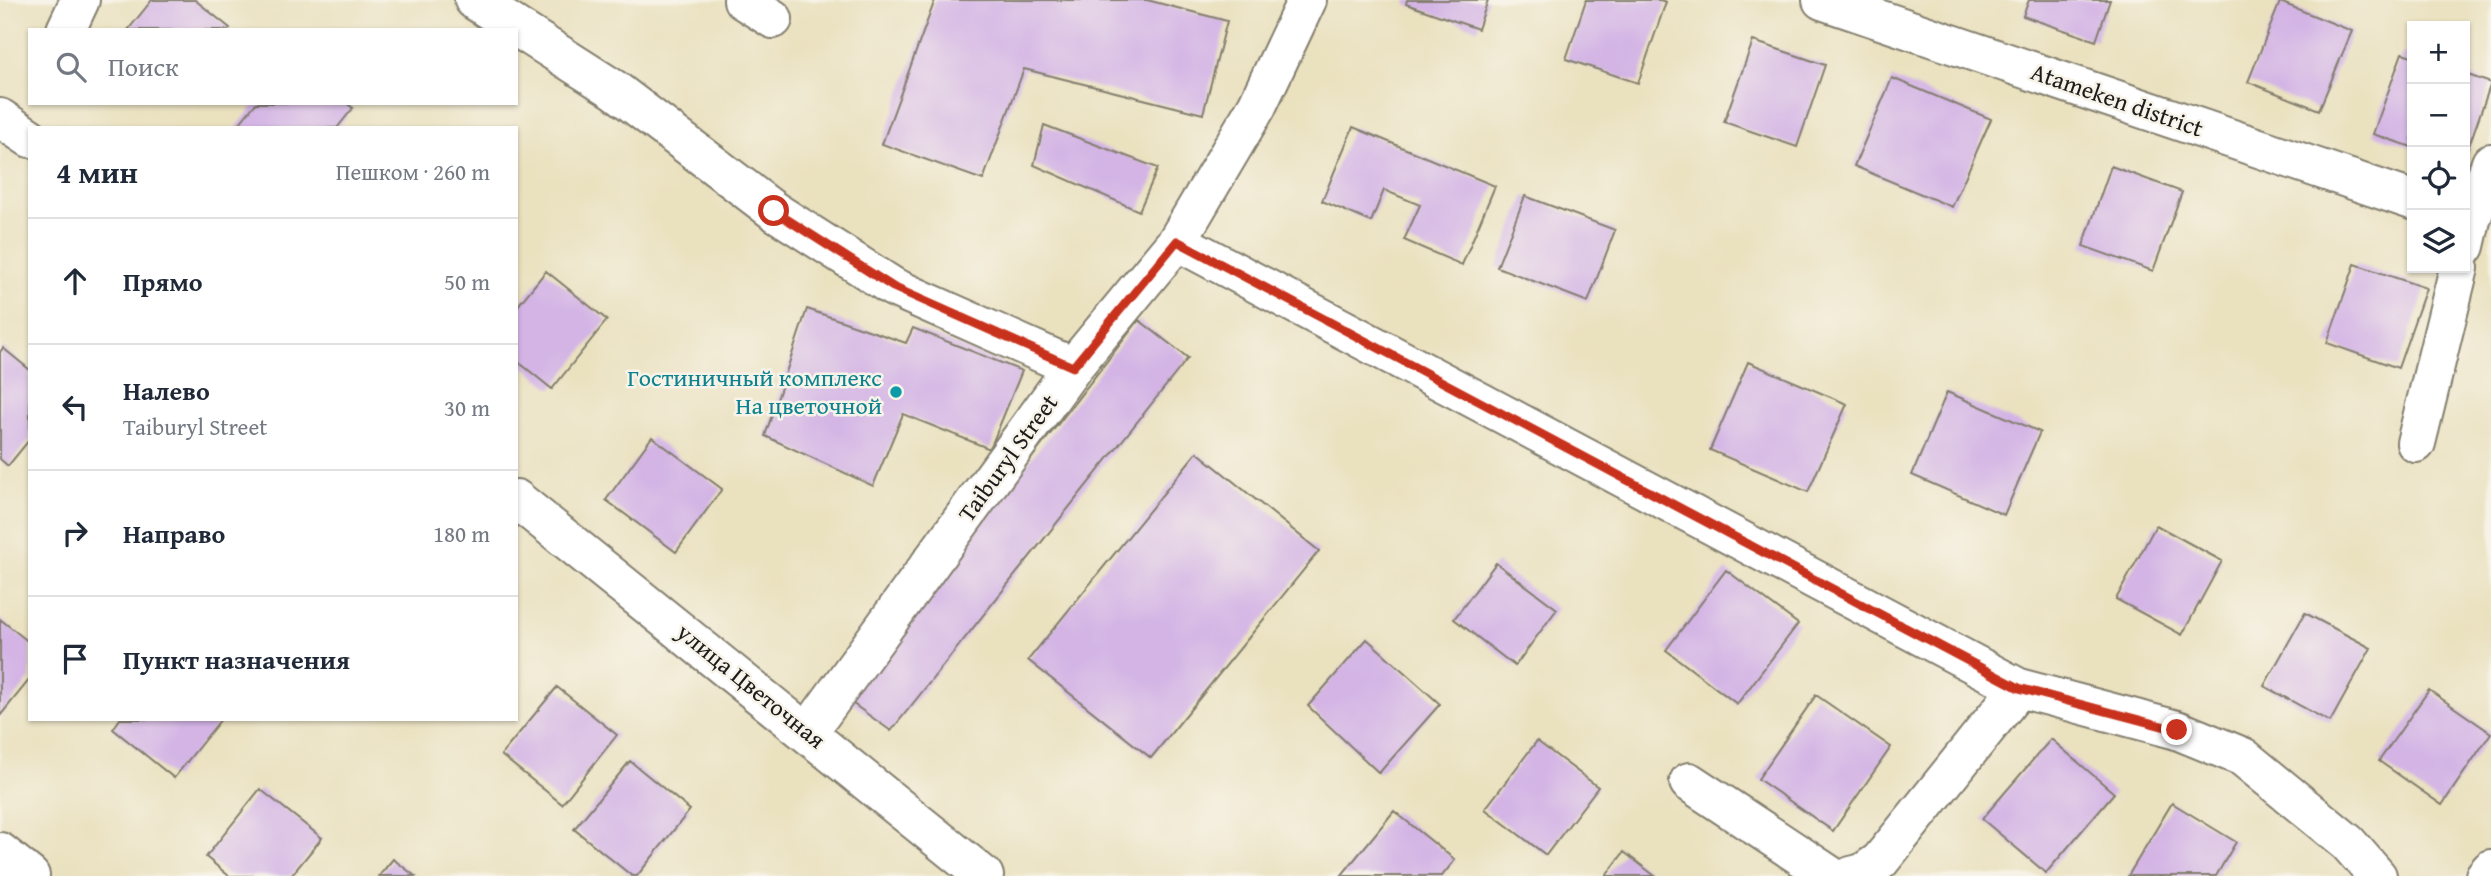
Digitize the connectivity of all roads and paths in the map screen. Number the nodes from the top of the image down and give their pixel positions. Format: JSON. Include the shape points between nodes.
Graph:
{"nodes":[{"id":1,"x":80,"y":0,"type":"edge"},
{"id":2,"x":474,"y":0,"type":"edge"},
{"id":3,"x":1307,"y":0,"type":"edge"},
{"id":4,"x":1822,"y":0,"type":"edge"},
{"id":5,"x":67,"y":28,"type":"edge"},
{"id":6,"x":518,"y":28,"type":"edge"},
{"id":7,"x":518,"y":28,"type":"edge"},
{"id":8,"x":2491,"y":163,"type":"edge"},
{"id":9,"x":2407,"y":198,"type":"edge"},
{"id":10,"x":2470,"y":220,"type":"edge"},
{"id":11,"x":1177,"y":241,"type":"junction"},
{"id":12,"x":2458,"y":273,"type":"edge"},
{"id":13,"x":1073,"y":367,"type":"junction"},
{"id":14,"x":2416,"y":443,"type":"dead end"},
{"id":15,"x":518,"y":501,"type":"edge"},
{"id":16,"x":2019,"y":688,"type":"junction"},
{"id":17,"x":808,"y":732,"type":"junction"},
{"id":18,"x":1689,"y":782,"type":"dead end"},
{"id":19,"x":0,"y":852,"type":"edge"},
{"id":20,"x":2491,"y":869,"type":"edge"},
{"id":21,"x":30,"y":876,"type":"edge"},
{"id":22,"x":984,"y":876,"type":"edge"},
{"id":23,"x":1831,"y":876,"type":"edge"},
{"id":24,"x":1851,"y":876,"type":"edge"},
{"id":25,"x":2378,"y":876,"type":"edge"},
{"id":26,"x":2485,"y":876,"type":"edge"}],
"edges":[{"from":1,"to":5,"type":"street"},
{"from":2,"to":7,"type":"street"},
{"from":3,"to":11,"type":"street","name":"Taiburyl Street","via":[[1257,106]]},
{"from":4,"to":9,"type":"street","name":"Atameken district"},
{"from":6,"to":13,"type":"street","via":[[615,90],[774,211],[893,287]]},
{"from":8,"to":10,"type":"street"},
{"from":11,"to":13,"type":"street","name":"Taiburyl Street"},
{"from":11,"to":16,"type":"street"},
{"from":12,"to":14,"type":"street"},
{"from":13,"to":17,"type":"street","name":"Taiburyl Street"},
{"from":15,"to":17,"type":"street","name":"улица Цветочная"},
{"from":16,"to":24,"type":"street","via":[[1881,861]]},
{"from":16,"to":25,"type":"street","via":[[2177,730],[2243,757],[2348,843]]},
{"from":17,"to":22,"type":"street","name":"улица Цветочная"},
{"from":18,"to":23,"type":"street"},
{"from":19,"to":21,"type":"street"},
{"from":20,"to":26,"type":"street"}]}
